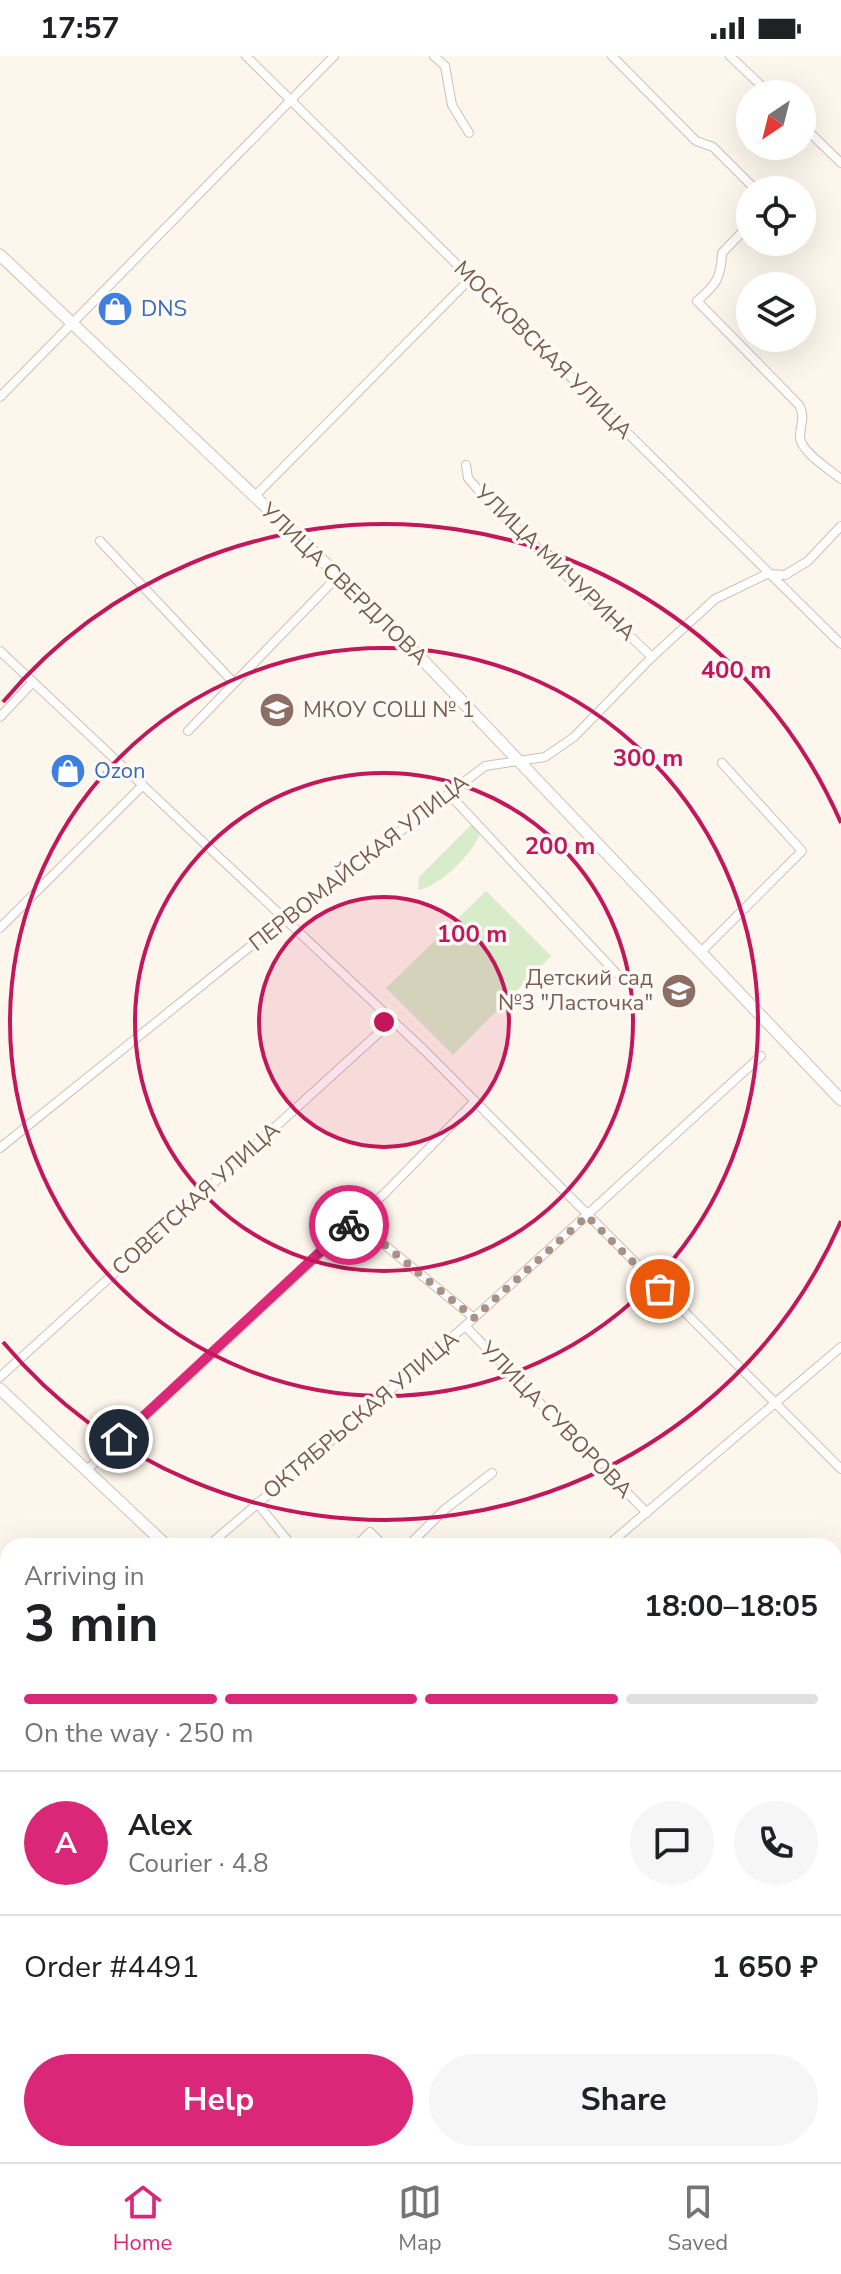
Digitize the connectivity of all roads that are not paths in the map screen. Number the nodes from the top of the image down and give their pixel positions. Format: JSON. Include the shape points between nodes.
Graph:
{"nodes":[{"id":1,"x":246,"y":56,"type":"edge"},
{"id":2,"x":334,"y":56,"type":"edge"},
{"id":3,"x":434,"y":56,"type":"edge"},
{"id":4,"x":730,"y":56,"type":"edge"},
{"id":5,"x":613,"y":57,"type":"edge"},
{"id":6,"x":755,"y":80,"type":"edge"},
{"id":7,"x":291,"y":100,"type":"junction"},
{"id":8,"x":469,"y":133,"type":"dead end"},
{"id":9,"x":816,"y":139,"type":"edge"},
{"id":10,"x":841,"y":163,"type":"edge"},
{"id":11,"x":742,"y":176,"type":"edge"},
{"id":12,"x":736,"y":238,"type":"edge"},
{"id":13,"x":0,"y":255,"type":"edge"},
{"id":14,"x":471,"y":278,"type":"junction"},
{"id":15,"x":72,"y":322,"type":"junction"},
{"id":16,"x":0,"y":397,"type":"edge"},
{"id":17,"x":466,"y":465,"type":"dead end"},
{"id":18,"x":841,"y":479,"type":"edge"},
{"id":19,"x":255,"y":496,"type":"junction"},
{"id":20,"x":841,"y":526,"type":"edge"},
{"id":21,"x":100,"y":541,"type":"dead end"},
{"id":22,"x":767,"y":574,"type":"junction"},
{"id":23,"x":338,"y":576,"type":"junction"},
{"id":24,"x":841,"y":644,"type":"edge"},
{"id":25,"x":0,"y":651,"type":"edge"},
{"id":26,"x":652,"y":657,"type":"junction"},
{"id":27,"x":33,"y":682,"type":"junction"},
{"id":28,"x":234,"y":683,"type":"junction"},
{"id":29,"x":0,"y":717,"type":"edge"},
{"id":30,"x":188,"y":731,"type":"dead end"},
{"id":31,"x":517,"y":759,"type":"junction"},
{"id":32,"x":722,"y":763,"type":"dead end"},
{"id":33,"x":143,"y":785,"type":"junction"},
{"id":34,"x":449,"y":794,"type":"junction"},
{"id":35,"x":288,"y":918,"type":"junction"},
{"id":36,"x":0,"y":928,"type":"edge"},
{"id":37,"x":700,"y":953,"type":"junction"},
{"id":38,"x":616,"y":973,"type":"dead end"},
{"id":39,"x":393,"y":1020,"type":"junction"},
{"id":40,"x":761,"y":1056,"type":"dead end"},
{"id":41,"x":841,"y":1100,"type":"edge"},
{"id":42,"x":475,"y":1101,"type":"junction"},
{"id":43,"x":0,"y":1148,"type":"edge"},
{"id":44,"x":362,"y":1213,"type":"junction"},
{"id":45,"x":587,"y":1216,"type":"junction"},
{"id":46,"x":474,"y":1318,"type":"junction"},
{"id":47,"x":465,"y":1326,"type":"junction"},
{"id":48,"x":841,"y":1347,"type":"edge"},
{"id":49,"x":0,"y":1377,"type":"edge"},
{"id":50,"x":0,"y":1389,"type":"edge"},
{"id":51,"x":774,"y":1403,"type":"junction"},
{"id":52,"x":88,"y":1469,"type":"junction"},
{"id":53,"x":841,"y":1469,"type":"edge"},
{"id":54,"x":492,"y":1473,"type":"dead end"},
{"id":55,"x":257,"y":1503,"type":"junction"},
{"id":56,"x":647,"y":1513,"type":"junction"},
{"id":57,"x":159,"y":1538,"type":"edge"},
{"id":58,"x":217,"y":1538,"type":"edge"},
{"id":59,"x":285,"y":1538,"type":"edge"},
{"id":60,"x":416,"y":1538,"type":"edge"},
{"id":61,"x":617,"y":1538,"type":"edge"}],
"edges":[{"from":1,"to":7,"type":"street","name":"МОСКОВСКАЯ УЛИЦА"},
{"from":2,"to":7,"type":"street"},
{"from":3,"to":8,"type":"street","via":[[445,66],[452,105]]},
{"from":4,"to":6,"type":"street"},
{"from":5,"to":11,"type":"street","via":[[696,141],[713,147]]},
{"from":7,"to":14,"type":"street","name":"МОСКОВСКАЯ УЛИЦА"},
{"from":7,"to":15,"type":"street"},
{"from":9,"to":10,"type":"street"},
{"from":12,"to":18,"type":"street","via":[[722,253],[716,285],[697,301],[799,405],[803,446]]},
{"from":13,"to":15,"type":"street","name":"УЛИЦА СВЕРДЛОВА"},
{"from":14,"to":19,"type":"street"},
{"from":14,"to":22,"type":"street","name":"МОСКОВСКАЯ УЛИЦА"},
{"from":15,"to":16,"type":"street"},
{"from":15,"to":19,"type":"street","name":"УЛИЦА СВЕРДЛОВА"},
{"from":17,"to":26,"type":"street","name":"УЛИЦА МИЧУРИНА","via":[[468,478],[487,500]]},
{"from":19,"to":23,"type":"street","name":"УЛИЦА СВЕРДЛОВА"},
{"from":20,"to":22,"type":"street","name":"ПЕРВОМАЙСКАЯ УЛИЦА","via":[[808,561],[785,575]]},
{"from":21,"to":28,"type":"street"},
{"from":22,"to":24,"type":"street","name":"МОСКОВСКАЯ УЛИЦА"},
{"from":22,"to":26,"type":"street","name":"ПЕРВОМАЙСКАЯ УЛИЦА","via":[[715,599]]},
{"from":23,"to":28,"type":"street"},
{"from":23,"to":31,"type":"street","name":"УЛИЦА СВЕРДЛОВА"},
{"from":25,"to":27,"type":"street"},
{"from":26,"to":31,"type":"street","name":"ПЕРВОМАЙСКАЯ УЛИЦА","via":[[574,737],[545,757]]},
{"from":27,"to":29,"type":"street"},
{"from":27,"to":33,"type":"street"},
{"from":28,"to":30,"type":"street"},
{"from":31,"to":34,"type":"street","name":"ПЕРВОМАЙСКАЯ УЛИЦА","via":[[485,766]]},
{"from":31,"to":37,"type":"street","name":"УЛИЦА СВЕРДЛОВА"},
{"from":32,"to":37,"type":"street","via":[[802,851]]},
{"from":33,"to":35,"type":"street"},
{"from":33,"to":36,"type":"street"},
{"from":34,"to":35,"type":"street","name":"ПЕРВОМАЙСКАЯ УЛИЦА"},
{"from":34,"to":38,"type":"street"},
{"from":35,"to":39,"type":"street"},
{"from":35,"to":43,"type":"street","name":"ПЕРВОМАЙСКАЯ УЛИЦА"},
{"from":37,"to":41,"type":"street","name":"УЛИЦА СВЕРДЛОВА"},
{"from":39,"to":42,"type":"street"},
{"from":39,"to":49,"type":"street","name":"СОВЕТСКАЯ УЛИЦА"},
{"from":40,"to":45,"type":"street","name":"ОКТЯБРЬСКАЯ УЛИЦА"},
{"from":42,"to":44,"type":"street"},
{"from":42,"to":45,"type":"street"},
{"from":44,"to":46,"type":"street","via":[[381,1242]]},
{"from":44,"to":52,"type":"street"},
{"from":45,"to":46,"type":"street","name":"ОКТЯБРЬСКАЯ УЛИЦА"},
{"from":45,"to":51,"type":"street"},
{"from":46,"to":47,"type":"street","name":"ОКТЯБРЬСКАЯ УЛИЦА"},
{"from":47,"to":55,"type":"street","name":"ОКТЯБРЬСКАЯ УЛИЦА"},
{"from":47,"to":56,"type":"street","name":"УЛИЦА СУВОРОВА"},
{"from":48,"to":51,"type":"street"},
{"from":50,"to":52,"type":"street"},
{"from":51,"to":53,"type":"street"},
{"from":51,"to":56,"type":"street"},
{"from":52,"to":57,"type":"street"},
{"from":54,"to":60,"type":"street"},
{"from":55,"to":58,"type":"street","name":"ОКТЯБРЬСКАЯ УЛИЦА"},
{"from":55,"to":59,"type":"street"},
{"from":56,"to":61,"type":"street"}]}
